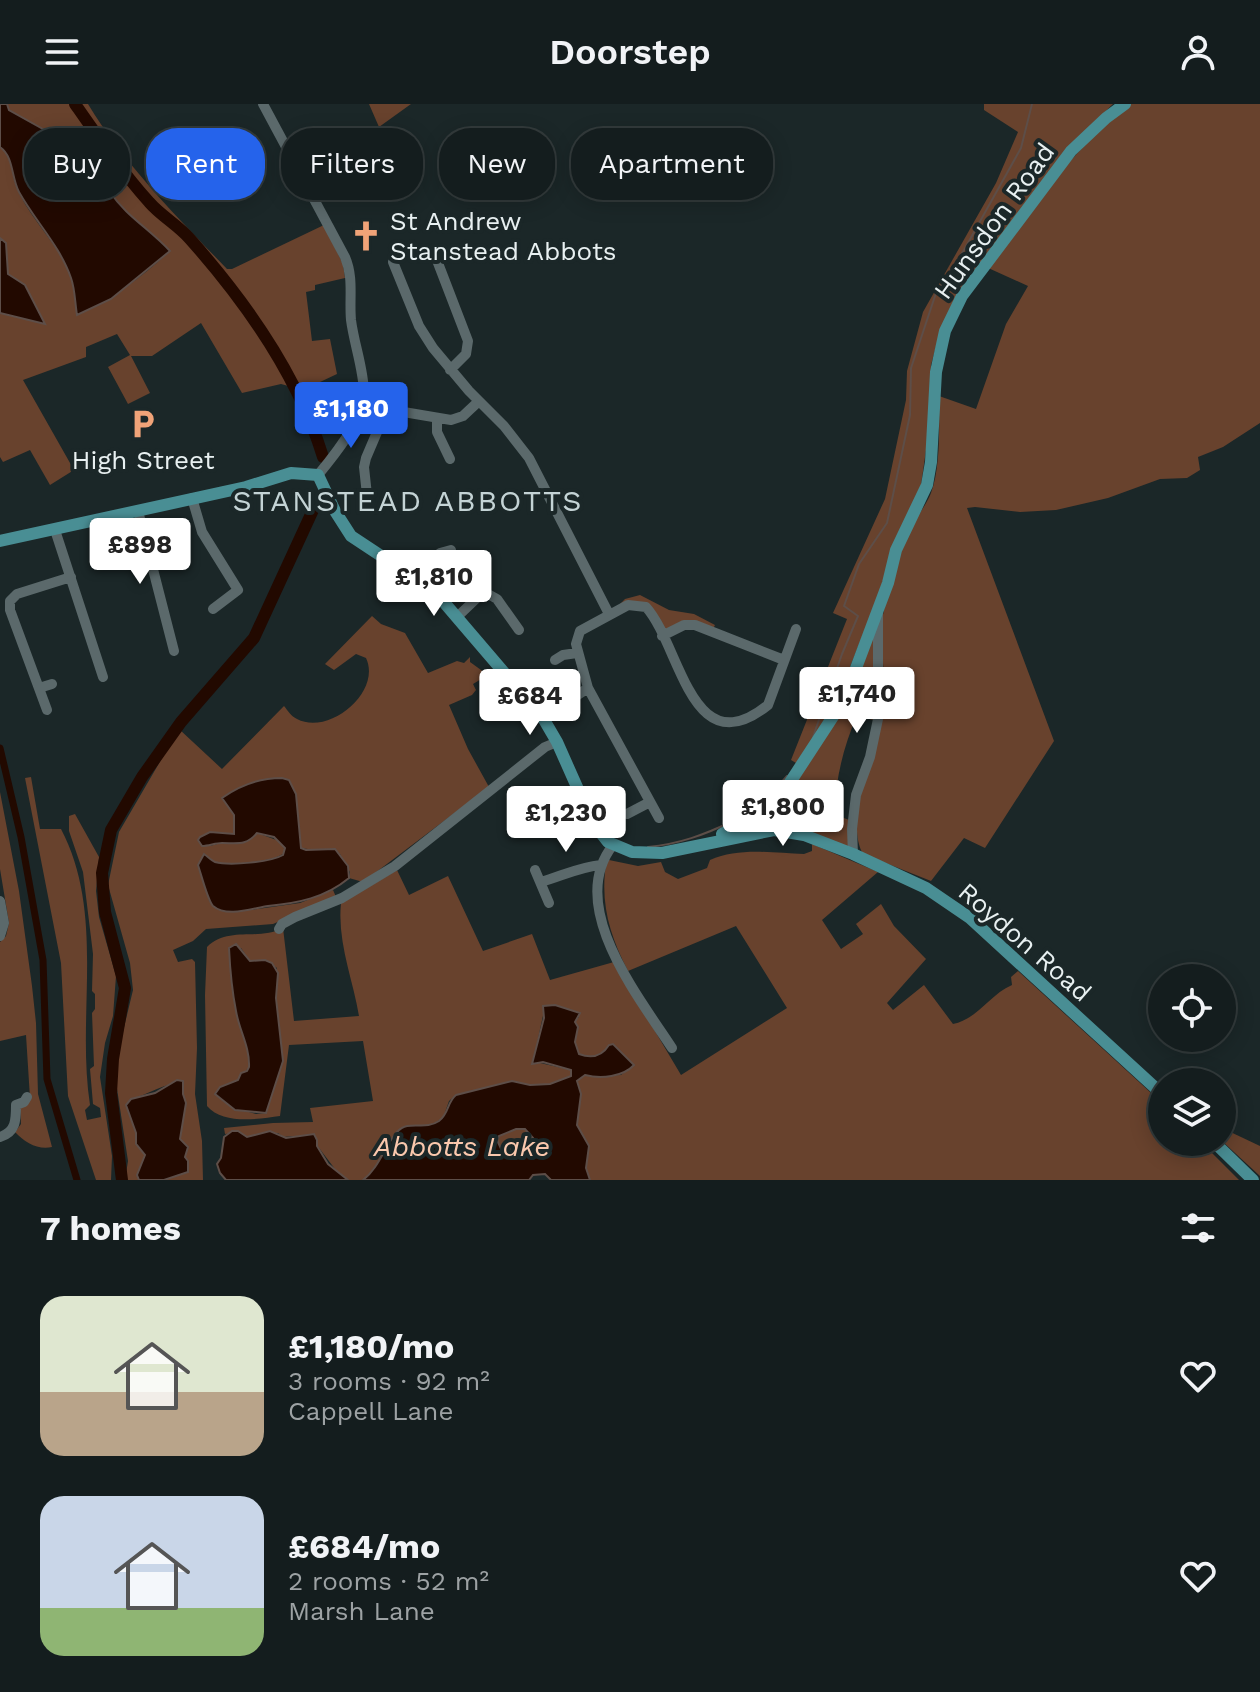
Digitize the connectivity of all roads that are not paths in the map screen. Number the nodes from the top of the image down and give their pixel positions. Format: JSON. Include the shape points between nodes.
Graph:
{"nodes":[{"id":1,"x":263,"y":104,"type":"edge"},
{"id":2,"x":1125,"y":104,"type":"edge"},
{"id":3,"x":433,"y":250,"type":"dead end"},
{"id":4,"x":393,"y":262,"type":"dead end"},
{"id":5,"x":450,"y":370,"type":"junction"},
{"id":6,"x":479,"y":401,"type":"junction"},
{"id":7,"x":362,"y":405,"type":"junction"},
{"id":8,"x":386,"y":411,"type":"junction"},
{"id":9,"x":437,"y":419,"type":"junction"},
{"id":10,"x":450,"y":459,"type":"dead end"},
{"id":11,"x":318,"y":475,"type":"junction"},
{"id":12,"x":367,"y":495,"type":"dead end"},
{"id":13,"x":192,"y":498,"type":"junction"},
{"id":14,"x":138,"y":511,"type":"junction"},
{"id":15,"x":55,"y":530,"type":"junction"},
{"id":16,"x":0,"y":541,"type":"edge"},
{"id":17,"x":451,"y":550,"type":"dead end"},
{"id":18,"x":71,"y":577,"type":"junction"},
{"id":19,"x":419,"y":581,"type":"junction"},
{"id":20,"x":213,"y":609,"type":"dead end"},
{"id":21,"x":878,"y":610,"type":"junction"},
{"id":22,"x":609,"y":614,"type":"junction"},
{"id":23,"x":457,"y":617,"type":"junction"},
{"id":24,"x":796,"y":629,"type":"dead end"},
{"id":25,"x":519,"y":630,"type":"dead end"},
{"id":26,"x":662,"y":636,"type":"junction"},
{"id":27,"x":174,"y":651,"type":"dead end"},
{"id":28,"x":577,"y":653,"type":"junction"},
{"id":29,"x":555,"y":660,"type":"dead end"},
{"id":30,"x":784,"y":660,"type":"junction"},
{"id":31,"x":103,"y":677,"type":"dead end"},
{"id":32,"x":52,"y":684,"type":"dead end"},
{"id":33,"x":39,"y":688,"type":"junction"},
{"id":34,"x":588,"y":688,"type":"junction"},
{"id":35,"x":47,"y":710,"type":"dead end"},
{"id":36,"x":543,"y":718,"type":"junction"},
{"id":37,"x":557,"y":742,"type":"junction"},
{"id":38,"x":650,"y":802,"type":"junction"},
{"id":39,"x":627,"y":814,"type":"dead end"},
{"id":40,"x":659,"y":818,"type":"dead end"},
{"id":41,"x":713,"y":841,"type":"junction"},
{"id":42,"x":613,"y":845,"type":"junction"},
{"id":43,"x":853,"y":854,"type":"junction"},
{"id":44,"x":601,"y":865,"type":"junction"},
{"id":45,"x":535,"y":870,"type":"dead end"},
{"id":46,"x":541,"y":882,"type":"junction"},
{"id":47,"x":0,"y":901,"type":"edge"},
{"id":48,"x":549,"y":903,"type":"dead end"},
{"id":49,"x":279,"y":929,"type":"dead end"},
{"id":50,"x":0,"y":936,"type":"edge"},
{"id":51,"x":672,"y":1048,"type":"dead end"},
{"id":52,"x":1148,"y":1081,"type":"edge"},
{"id":53,"x":27,"y":1097,"type":"dead end"},
{"id":54,"x":0,"y":1137,"type":"edge"},
{"id":55,"x":1228,"y":1156,"type":"edge"},
{"id":56,"x":1253,"y":1180,"type":"edge"}],
"edges":[{"from":1,"to":7,"type":"street","via":[[348,265]]},
{"from":2,"to":21,"type":"main road","name":"Hunsdon Road","via":[[1071,151],[962,296],[945,331],[936,372],[927,485],[896,550]]},
{"from":3,"to":5,"type":"street","via":[[468,343],[463,358]]},
{"from":4,"to":5,"type":"street","via":[[419,326]]},
{"from":5,"to":6,"type":"street"},
{"from":6,"to":9,"type":"street","via":[[459,418]]},
{"from":6,"to":22,"type":"street","via":[[529,458]]},
{"from":7,"to":8,"type":"street"},
{"from":7,"to":11,"type":"street"},
{"from":8,"to":9,"type":"street"},
{"from":8,"to":12,"type":"street","via":[[366,458]]},
{"from":9,"to":10,"type":"street","via":[[437,432]]},
{"from":11,"to":13,"type":"main road","via":[[296,472]]},
{"from":11,"to":19,"type":"main road","via":[[351,536]]},
{"from":13,"to":14,"type":"main road"},
{"from":13,"to":20,"type":"street","via":[[202,532],[238,590]]},
{"from":14,"to":15,"type":"main road"},
{"from":14,"to":27,"type":"street"},
{"from":15,"to":16,"type":"main road"},
{"from":15,"to":18,"type":"street"},
{"from":17,"to":19,"type":"street","via":[[440,553]]},
{"from":18,"to":31,"type":"street"},
{"from":18,"to":33,"type":"street","via":[[10,601]]},
{"from":19,"to":23,"type":"main road"},
{"from":21,"to":41,"type":"main road","name":"Hunsdon Road","via":[[836,712],[787,787],[759,813]]},
{"from":21,"to":43,"type":"street","via":[[878,719],[856,795]]},
{"from":22,"to":26,"type":"street","via":[[628,605],[644,606]]},
{"from":22,"to":28,"type":"street","via":[[580,631]]},
{"from":23,"to":25,"type":"street","via":[[488,594]]},
{"from":23,"to":36,"type":"main road"},
{"from":24,"to":30,"type":"street"},
{"from":26,"to":30,"type":"street","via":[[695,625]]},
{"from":26,"to":30,"type":"street","via":[[701,711],[722,721],[740,721],[768,705]]},
{"from":28,"to":29,"type":"street"},
{"from":28,"to":34,"type":"street"},
{"from":32,"to":33,"type":"street"},
{"from":33,"to":35,"type":"street"},
{"from":34,"to":36,"type":"street"},
{"from":34,"to":38,"type":"street"},
{"from":36,"to":37,"type":"main road"},
{"from":37,"to":42,"type":"main road","via":[[593,823]]},
{"from":37,"to":49,"type":"street","via":[[395,866]]},
{"from":38,"to":39,"type":"street"},
{"from":38,"to":40,"type":"street"},
{"from":41,"to":42,"type":"main road","name":"Roydon Road","via":[[651,854]]},
{"from":41,"to":43,"type":"main road","name":"Roydon Road","via":[[782,830]]},
{"from":42,"to":44,"type":"street"},
{"from":43,"to":52,"type":"main road","name":"Roydon Road","via":[[926,888],[970,918]]},
{"from":44,"to":46,"type":"street"},
{"from":44,"to":51,"type":"street","via":[[599,899],[608,942]]},
{"from":45,"to":46,"type":"street"},
{"from":46,"to":48,"type":"street"},
{"from":47,"to":50,"type":"street"},
{"from":53,"to":54,"type":"street","via":[[16,1105],[12,1130]]},
{"from":55,"to":56,"type":"main road"}]}
